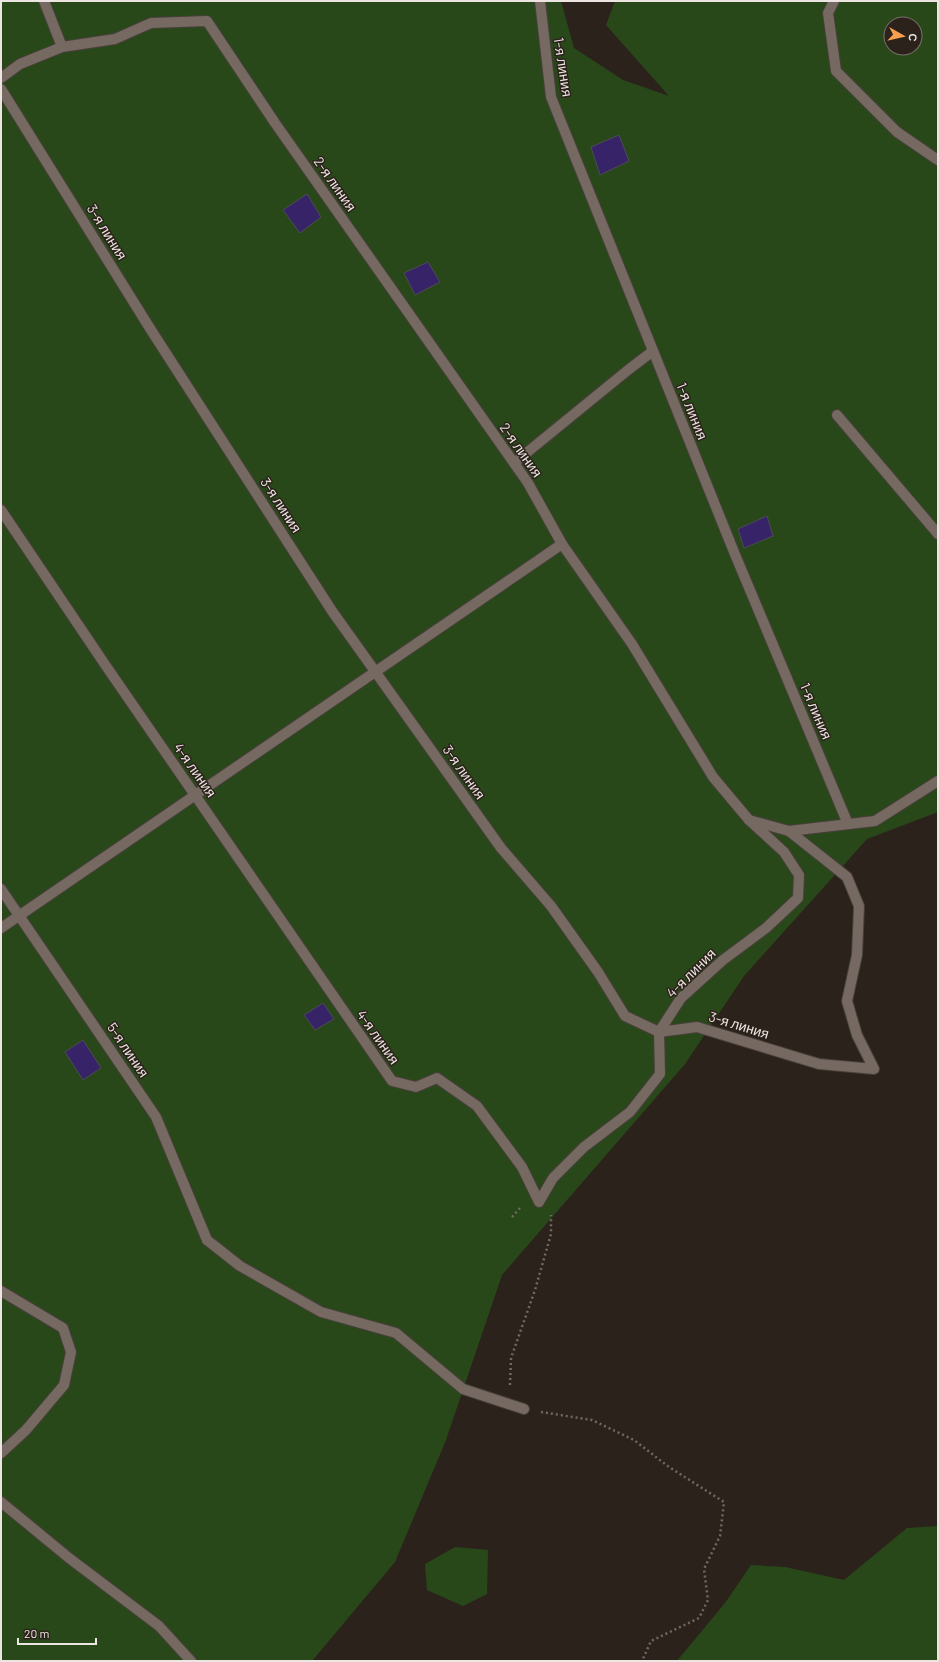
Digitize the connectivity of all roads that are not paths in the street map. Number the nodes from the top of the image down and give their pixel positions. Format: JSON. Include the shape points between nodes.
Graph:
{"nodes":[{"id":1,"x":44,"y":1,"type":"edge"},
{"id":2,"x":540,"y":1,"type":"edge"},
{"id":3,"x":834,"y":1,"type":"edge"},
{"id":4,"x":62,"y":47,"type":"junction"},
{"id":5,"x":1,"y":78,"type":"edge"},
{"id":6,"x":1,"y":89,"type":"edge"},
{"id":7,"x":938,"y":160,"type":"edge"},
{"id":8,"x":653,"y":351,"type":"junction"},
{"id":9,"x":837,"y":415,"type":"dead end"},
{"id":10,"x":514,"y":463,"type":"junction"},
{"id":11,"x":1,"y":510,"type":"edge"},
{"id":12,"x":938,"y":534,"type":"edge"},
{"id":13,"x":562,"y":544,"type":"junction"},
{"id":14,"x":376,"y":671,"type":"junction"},
{"id":15,"x":938,"y":781,"type":"edge"},
{"id":16,"x":195,"y":796,"type":"junction"},
{"id":17,"x":749,"y":820,"type":"junction"},
{"id":18,"x":848,"y":824,"type":"junction"},
{"id":19,"x":789,"y":831,"type":"junction"},
{"id":20,"x":1,"y":889,"type":"edge"},
{"id":21,"x":18,"y":915,"type":"junction"},
{"id":22,"x":1,"y":928,"type":"edge"},
{"id":23,"x":659,"y":1032,"type":"junction"},
{"id":24,"x":1,"y":1291,"type":"edge"},
{"id":25,"x":524,"y":1409,"type":"road end"},
{"id":26,"x":1,"y":1453,"type":"edge"},
{"id":27,"x":1,"y":1502,"type":"edge"},
{"id":28,"x":191,"y":1661,"type":"edge"}],
"edges":[{"from":1,"to":4,"type":"street"},
{"from":2,"to":8,"type":"street","name":"1-я линия","via":[[551,97]]},
{"from":3,"to":7,"type":"street","via":[[828,13],[836,70],[897,132]]},
{"from":4,"to":5,"type":"street","name":"2-я линия","via":[[20,64]]},
{"from":4,"to":10,"type":"street","name":"2-я линия","via":[[115,39],[151,23],[207,21],[275,123]]},
{"from":6,"to":14,"type":"street","name":"3-я линия","via":[[164,350],[332,611]]},
{"from":8,"to":10,"type":"street"},
{"from":8,"to":18,"type":"street","name":"1-я линия"},
{"from":9,"to":12,"type":"street"},
{"from":10,"to":13,"type":"street","name":"2-я линия"},
{"from":11,"to":16,"type":"street","name":"4-я линия"},
{"from":13,"to":14,"type":"street"},
{"from":13,"to":17,"type":"street","name":"2-я линия","via":[[632,644],[713,777]]},
{"from":14,"to":16,"type":"street"},
{"from":14,"to":23,"type":"street","name":"3-я линия","via":[[501,848],[555,912],[598,972],[625,1016]]},
{"from":15,"to":18,"type":"street","via":[[875,821]]},
{"from":16,"to":21,"type":"street"},
{"from":16,"to":23,"type":"street","name":"4-я линия","via":[[392,1081],[416,1087],[436,1078],[477,1106],[522,1167],[538,1202],[553,1178],[584,1146],[630,1112],[660,1074]]},
{"from":17,"to":19,"type":"street"},
{"from":17,"to":23,"type":"street","name":"4-я линия","via":[[784,852],[799,875],[798,898],[766,928],[723,960],[681,998]]},
{"from":18,"to":19,"type":"street"},
{"from":19,"to":23,"type":"street","name":"3-я линия","via":[[847,878],[859,906],[857,955],[847,1001],[857,1035],[874,1069],[819,1064],[698,1027]]},
{"from":20,"to":21,"type":"street","name":"5-я линия"},
{"from":21,"to":22,"type":"street"},
{"from":21,"to":25,"type":"street","name":"5-я линия","via":[[156,1117],[207,1240],[240,1266],[322,1312],[396,1333],[463,1389]]},
{"from":24,"to":26,"type":"street","via":[[63,1328],[71,1352],[64,1385],[26,1430]]},
{"from":27,"to":28,"type":"street","via":[[69,1558],[159,1626]]}]}
